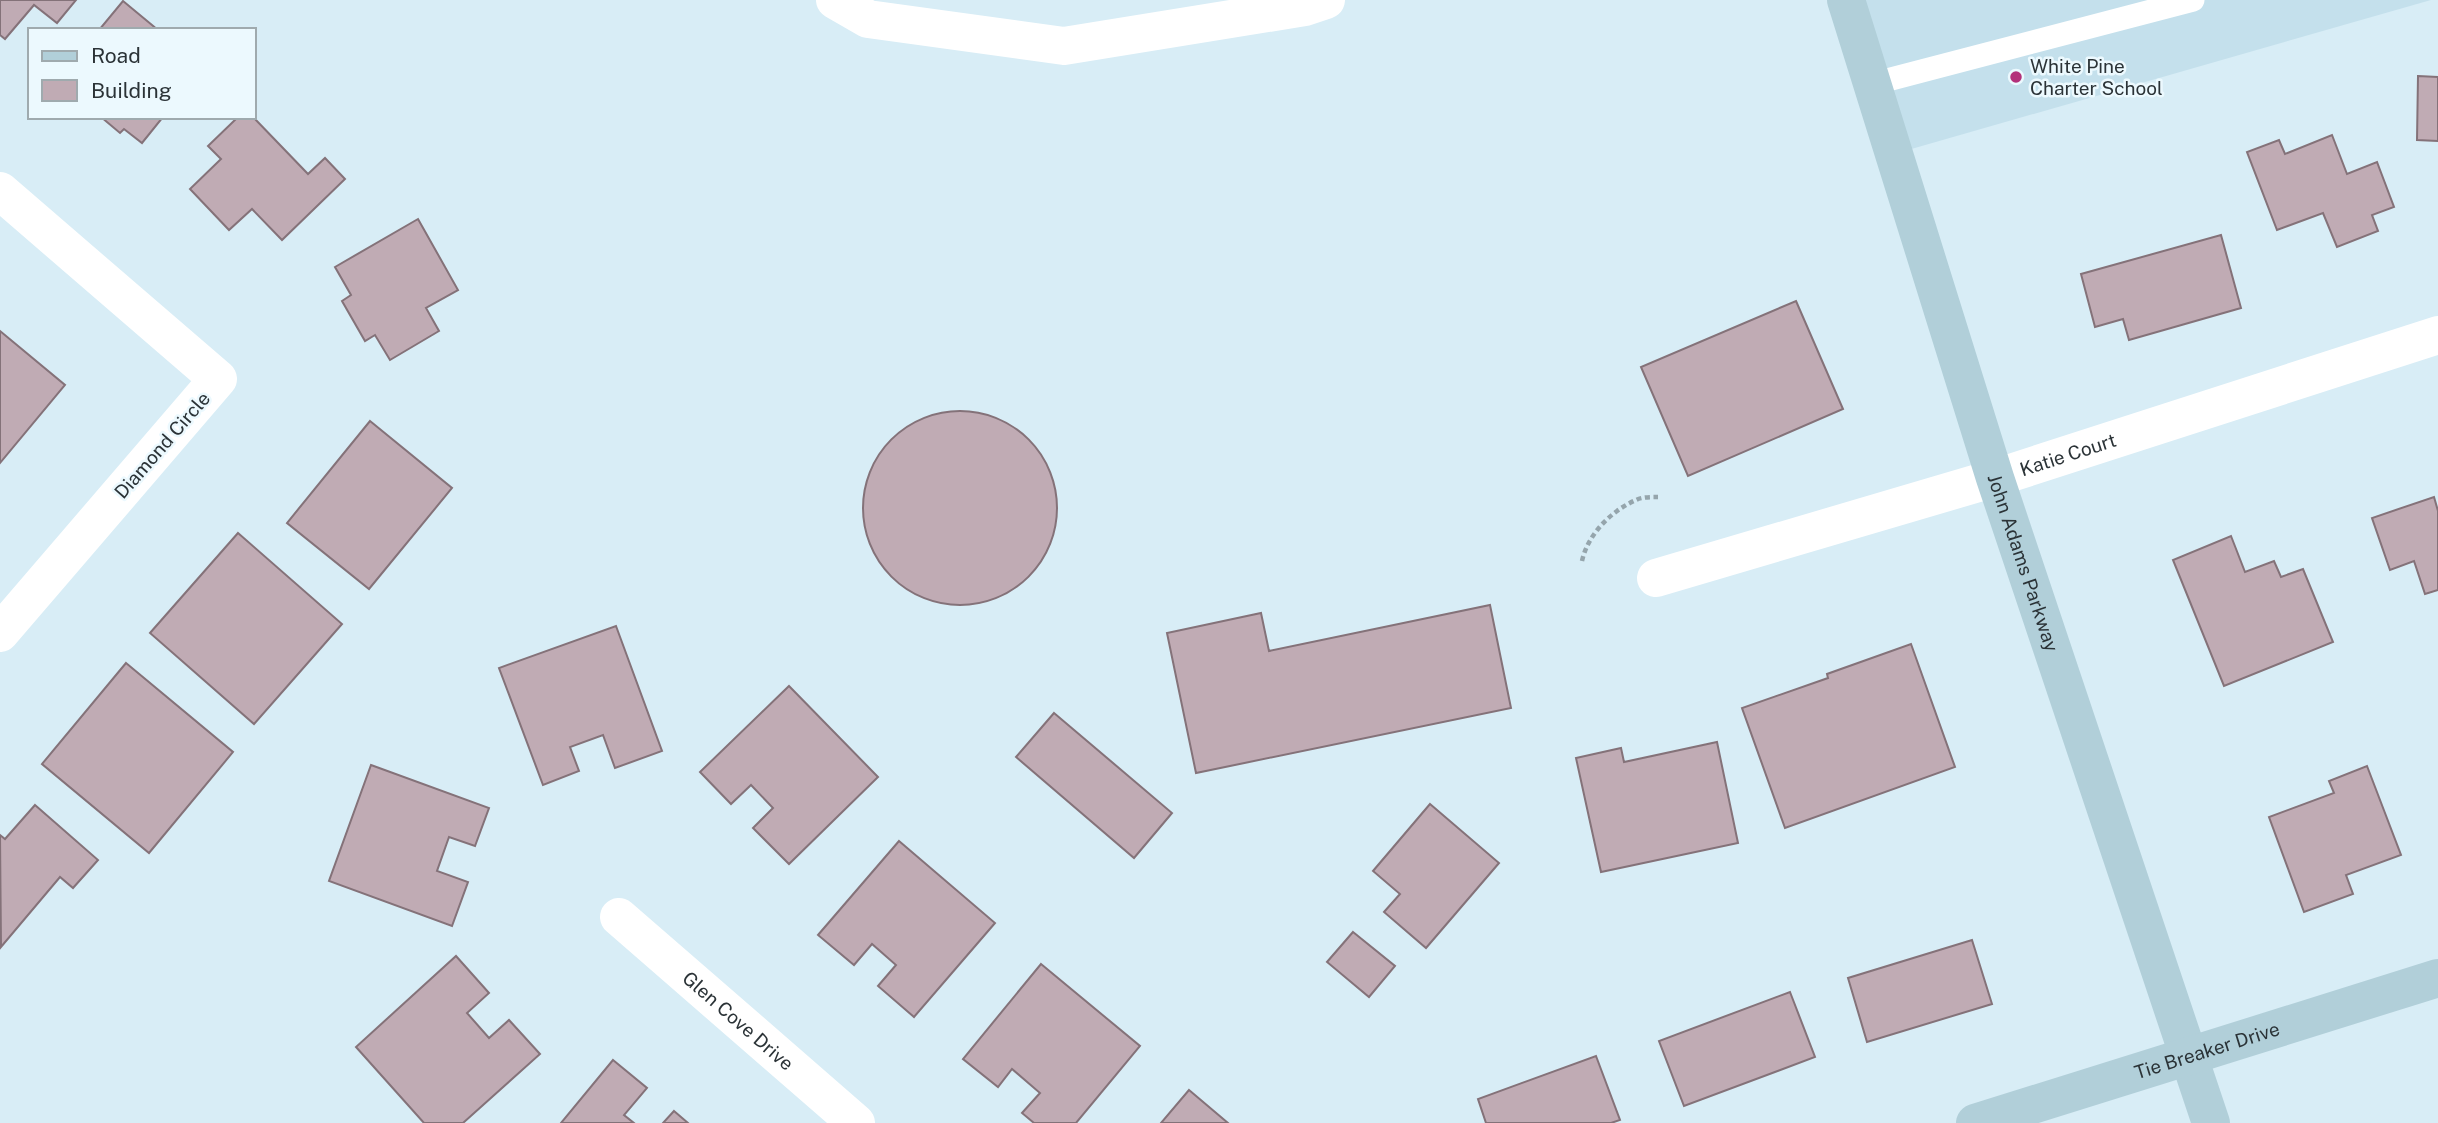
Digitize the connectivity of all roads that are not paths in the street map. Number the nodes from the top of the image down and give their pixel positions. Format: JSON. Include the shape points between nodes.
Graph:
{"nodes":[{"id":1,"x":835,"y":0,"type":"edge"},
{"id":2,"x":1326,"y":0,"type":"edge"},
{"id":3,"x":1846,"y":0,"type":"edge"},
{"id":4,"x":2193,"y":0,"type":"edge"},
{"id":5,"x":1872,"y":84,"type":"junction"},
{"id":6,"x":0,"y":191,"type":"edge"},
{"id":7,"x":2438,"y":335,"type":"edge"},
{"id":8,"x":1995,"y":478,"type":"junction"},
{"id":9,"x":1656,"y":579,"type":"dead end"},
{"id":10,"x":0,"y":633,"type":"edge"},
{"id":11,"x":619,"y":917,"type":"dead end"},
{"id":12,"x":2438,"y":978,"type":"edge"},
{"id":13,"x":2188,"y":1055,"type":"junction"},
{"id":14,"x":856,"y":1123,"type":"edge"},
{"id":15,"x":1975,"y":1123,"type":"edge"},
{"id":16,"x":2211,"y":1123,"type":"edge"}],
"edges":[{"from":1,"to":2,"type":"street","via":[[868,19],[1064,46]]},
{"from":3,"to":5,"type":"street","name":"John Adams Parkway"},
{"from":4,"to":5,"type":"lane"},
{"from":5,"to":8,"type":"street","name":"John Adams Parkway"},
{"from":6,"to":10,"type":"street","name":"Diamond Circle","via":[[218,379]]},
{"from":7,"to":8,"type":"street","name":"Katie Court"},
{"from":8,"to":9,"type":"street","name":"Katie Court"},
{"from":8,"to":13,"type":"street","name":"John Adams Parkway"},
{"from":11,"to":14,"type":"street","name":"Glen Cove Drive"},
{"from":12,"to":13,"type":"street","name":"Tie Breaker Drive"},
{"from":13,"to":15,"type":"street","name":"Tie Breaker Drive"},
{"from":13,"to":16,"type":"street","name":"John Adams Parkway"}]}
